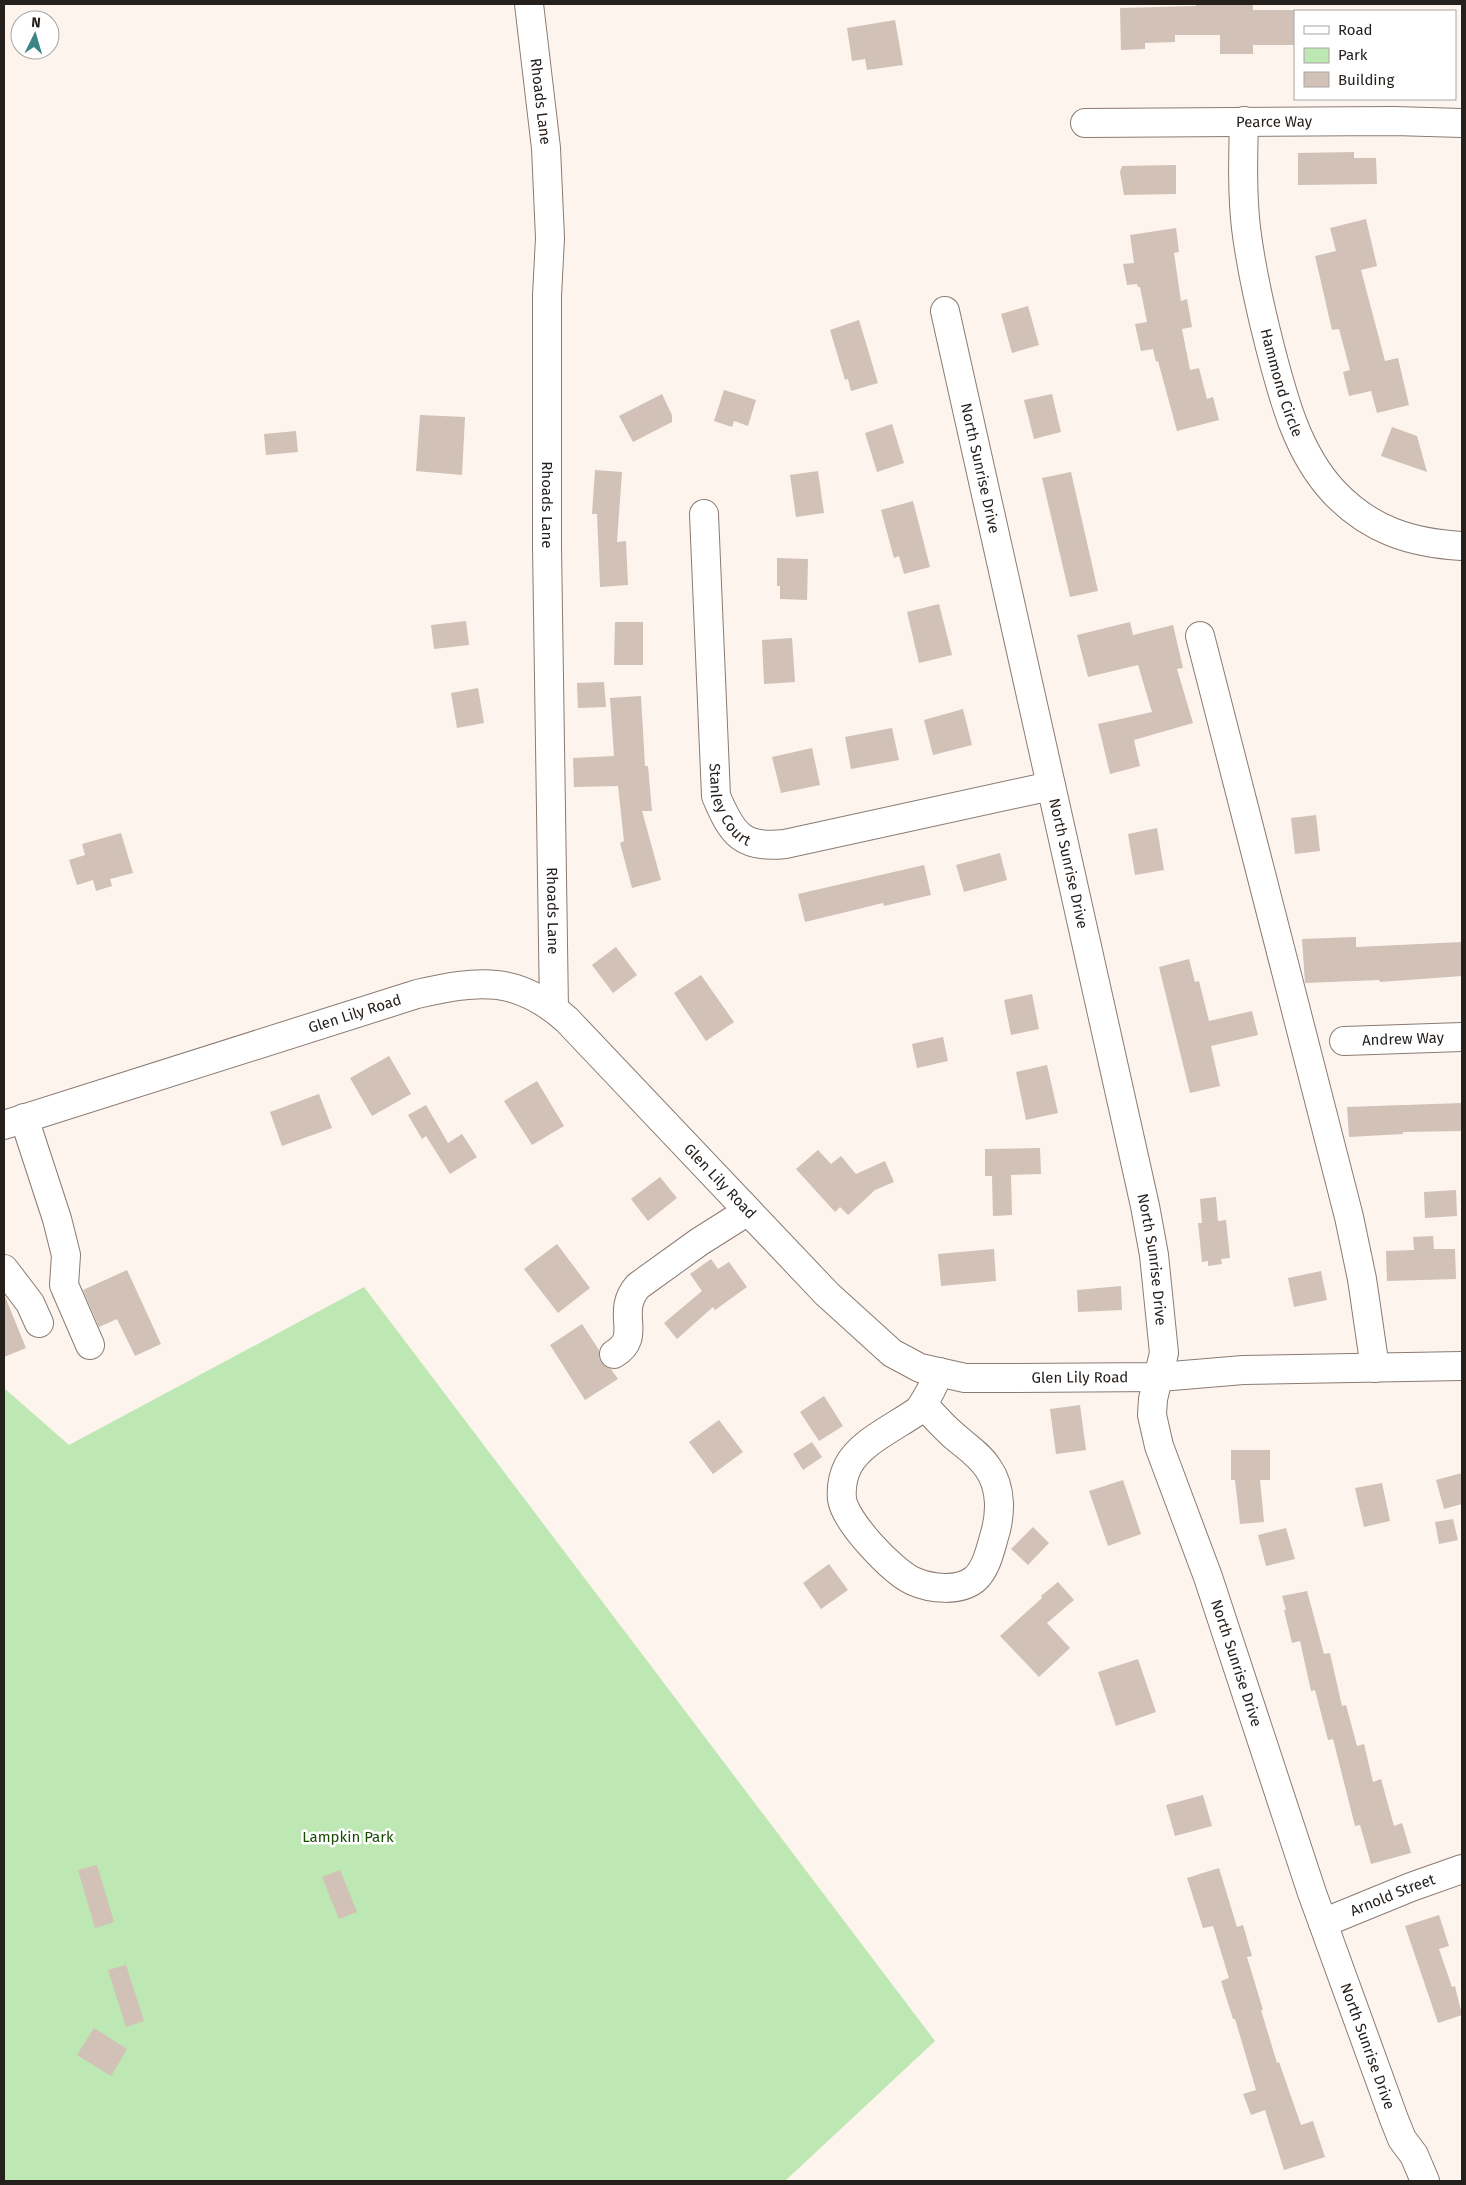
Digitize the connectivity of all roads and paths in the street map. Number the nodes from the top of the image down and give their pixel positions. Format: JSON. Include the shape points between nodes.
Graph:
{"nodes":[{"id":1,"x":530,"y":4,"type":"edge"},
{"id":2,"x":1244,"y":121,"type":"junction"},
{"id":3,"x":1085,"y":123,"type":"dead end"},
{"id":4,"x":1462,"y":123,"type":"edge"},
{"id":5,"x":945,"y":310,"type":"dead end"},
{"id":6,"x":704,"y":514,"type":"dead end"},
{"id":7,"x":1462,"y":546,"type":"edge"},
{"id":8,"x":1200,"y":636,"type":"dead end"},
{"id":9,"x":1051,"y":786,"type":"junction"},
{"id":10,"x":554,"y":1009,"type":"junction"},
{"id":11,"x":1462,"y":1037,"type":"edge"},
{"id":12,"x":1344,"y":1041,"type":"dead end"},
{"id":13,"x":14,"y":1121,"type":"edge"},
{"id":14,"x":748,"y":1211,"type":"junction"},
{"id":15,"x":4,"y":1269,"type":"edge"},
{"id":16,"x":38,"y":1323,"type":"dead end"},
{"id":17,"x":90,"y":1345,"type":"dead end"},
{"id":18,"x":614,"y":1354,"type":"dead end"},
{"id":19,"x":1462,"y":1366,"type":"edge"},
{"id":20,"x":1375,"y":1368,"type":"junction"},
{"id":21,"x":940,"y":1372,"type":"junction"},
{"id":22,"x":1160,"y":1377,"type":"junction"},
{"id":23,"x":923,"y":1404,"type":"junction"},
{"id":24,"x":1462,"y":1869,"type":"edge"},
{"id":25,"x":1323,"y":1923,"type":"junction"},
{"id":26,"x":1425,"y":2181,"type":"edge"}],
"edges":[{"from":1,"to":10,"type":"street","name":"Rhoads Lane","via":[[546,148],[550,238],[547,526]]},
{"from":2,"to":3,"type":"street","name":"Pearce Way"},
{"from":2,"to":4,"type":"street","name":"Pearce Way"},
{"from":2,"to":7,"type":"street","name":"Hammond Circle","via":[[1244,201],[1253,272],[1281,387],[1307,454],[1334,492],[1371,521],[1416,541]]},
{"from":5,"to":9,"type":"street","name":"North Sunrise Drive"},
{"from":6,"to":9,"type":"street","name":"Stanley Court","via":[[716,796],[733,829],[747,841],[766,846],[785,844]]},
{"from":8,"to":20,"type":"street","via":[[1349,1217]]},
{"from":9,"to":22,"type":"street","name":"North Sunrise Drive","via":[[1145,1206],[1154,1255],[1164,1353]]},
{"from":10,"to":13,"type":"street","name":"Glen Lily Road","via":[[518,989],[487,984],[454,986],[417,994]]},
{"from":10,"to":14,"type":"street","name":"Glen Lily Road"},
{"from":11,"to":12,"type":"street","name":"Andrew Way"},
{"from":13,"to":17,"type":"street","via":[[57,1219],[66,1255],[64,1285]]},
{"from":14,"to":18,"type":"street","via":[[638,1286],[628,1305],[627,1343]]},
{"from":14,"to":21,"type":"street","name":"Glen Lily Road","via":[[827,1294],[892,1353],[920,1368]]},
{"from":15,"to":16,"type":"street","via":[[30,1303]]},
{"from":19,"to":20,"type":"street","name":"Glen Lily Road"},
{"from":20,"to":22,"type":"street","name":"Glen Lily Road","via":[[1243,1370]]},
{"from":21,"to":22,"type":"street","name":"Glen Lily Road","via":[[965,1378]]},
{"from":21,"to":23,"type":"street"},
{"from":22,"to":25,"type":"street","name":"North Sunrise Drive","via":[[1152,1415],[1159,1446],[1210,1585]]},
{"from":23,"to":23,"type":"street","via":[[898,1425],[861,1448],[848,1465],[842,1481],[842,1500],[858,1530],[912,1580],[934,1587],[958,1588],[975,1578],[986,1562],[997,1522],[996,1486],[988,1468],[973,1451]]},
{"from":24,"to":25,"type":"street","name":"Arnold Street"},
{"from":25,"to":26,"type":"street","name":"North Sunrise Drive","via":[[1394,2119]]}]}
